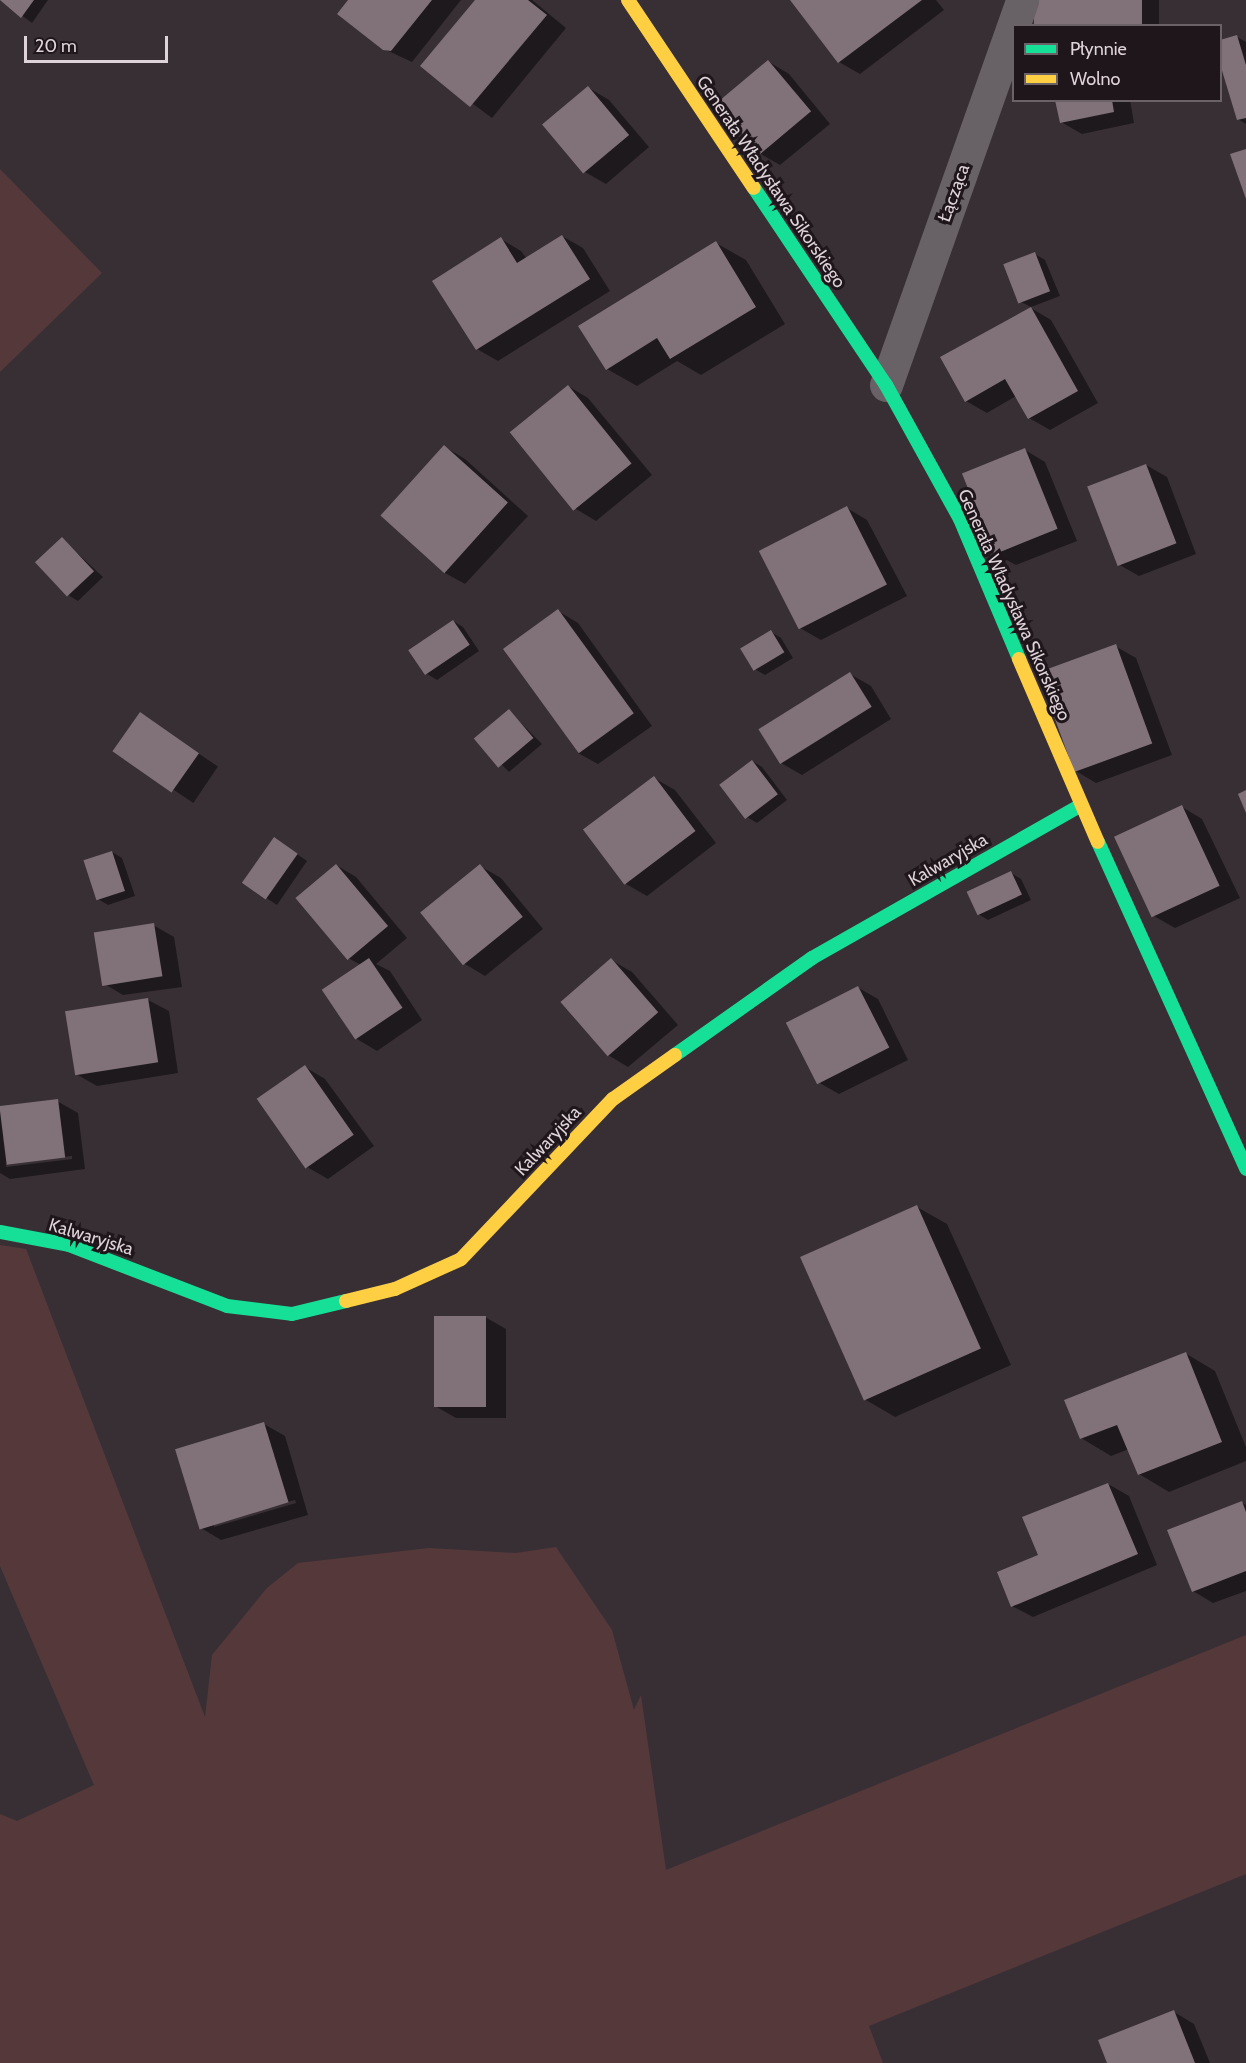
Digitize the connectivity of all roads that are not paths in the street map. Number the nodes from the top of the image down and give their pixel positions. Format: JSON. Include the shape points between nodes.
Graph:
{"nodes":[{"id":1,"x":628,"y":0,"type":"edge"},
{"id":2,"x":1022,"y":0,"type":"edge"},
{"id":3,"x":1014,"y":24,"type":"edge"},
{"id":4,"x":1012,"y":28,"type":"edge"},
{"id":5,"x":886,"y":385,"type":"junction"},
{"id":6,"x":1081,"y":805,"type":"junction"},
{"id":7,"x":1246,"y":1169,"type":"edge"},
{"id":8,"x":0,"y":1232,"type":"edge"}],
"edges":[{"from":1,"to":5,"type":"street","name":"Generała Władysława Sikorskiego"},
{"from":2,"to":3,"type":"street","name":"Łącząca"},
{"from":4,"to":5,"type":"street","name":"Łącząca"},
{"from":5,"to":6,"type":"street","name":"Generała Władysława Sikorskiego","via":[[960,519]]},
{"from":6,"to":7,"type":"street","name":"Generała Władysława Sikorskiego"},
{"from":6,"to":8,"type":"street","name":"Kalwaryjska","via":[[812,958],[755,998],[613,1099],[461,1259],[396,1289],[292,1314],[227,1306],[69,1245]]}]}
